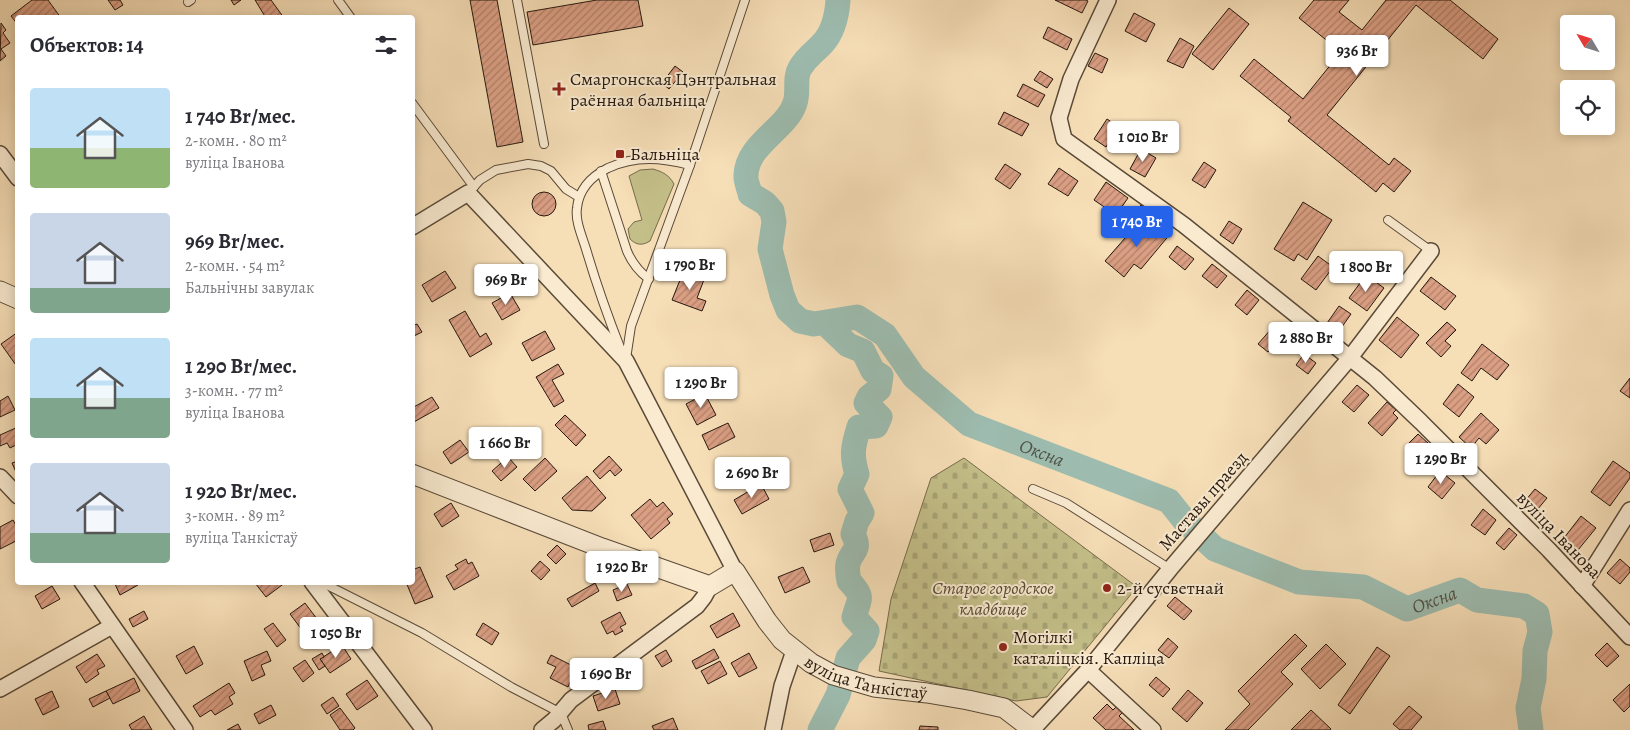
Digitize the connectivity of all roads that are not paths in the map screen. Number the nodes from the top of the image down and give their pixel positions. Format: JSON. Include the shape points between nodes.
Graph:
{"nodes":[{"id":1,"x":338,"y":0,"type":"edge"},
{"id":2,"x":517,"y":0,"type":"edge"},
{"id":3,"x":745,"y":0,"type":"edge"},
{"id":4,"x":1108,"y":0,"type":"edge"},
{"id":5,"x":349,"y":15,"type":"edge"},
{"id":6,"x":415,"y":108,"type":"edge"},
{"id":7,"x":544,"y":144,"type":"dead end"},
{"id":8,"x":0,"y":154,"type":"edge"},
{"id":9,"x":690,"y":165,"type":"junction"},
{"id":10,"x":602,"y":171,"type":"junction"},
{"id":11,"x":15,"y":174,"type":"edge"},
{"id":12,"x":471,"y":190,"type":"junction"},
{"id":13,"x":579,"y":197,"type":"junction"},
{"id":14,"x":1388,"y":220,"type":"dead end"},
{"id":15,"x":415,"y":225,"type":"edge"},
{"id":16,"x":1431,"y":252,"type":"joint"},
{"id":17,"x":649,"y":278,"type":"junction"},
{"id":18,"x":0,"y":291,"type":"edge"},
{"id":19,"x":15,"y":298,"type":"edge"},
{"id":20,"x":1349,"y":359,"type":"junction"},
{"id":21,"x":626,"y":361,"type":"junction"},
{"id":22,"x":415,"y":475,"type":"edge"},
{"id":23,"x":0,"y":477,"type":"edge"},
{"id":24,"x":1033,"y":489,"type":"dead end"},
{"id":25,"x":15,"y":493,"type":"edge"},
{"id":26,"x":1630,"y":510,"type":"edge"},
{"id":27,"x":1170,"y":569,"type":"junction"},
{"id":28,"x":735,"y":571,"type":"junction"},
{"id":29,"x":84,"y":585,"type":"edge"},
{"id":30,"x":314,"y":585,"type":"edge"},
{"id":31,"x":327,"y":585,"type":"edge"},
{"id":32,"x":710,"y":586,"type":"junction"},
{"id":33,"x":1582,"y":586,"type":"junction"},
{"id":34,"x":112,"y":626,"type":"junction"},
{"id":35,"x":1630,"y":636,"type":"edge"},
{"id":36,"x":794,"y":651,"type":"junction"},
{"id":37,"x":1088,"y":670,"type":"junction"},
{"id":38,"x":0,"y":689,"type":"edge"},
{"id":39,"x":560,"y":714,"type":"junction"},
{"id":40,"x":1033,"y":729,"type":"edge"},
{"id":41,"x":185,"y":730,"type":"edge"},
{"id":42,"x":424,"y":730,"type":"edge"},
{"id":43,"x":542,"y":730,"type":"edge"},
{"id":44,"x":568,"y":730,"type":"edge"},
{"id":45,"x":773,"y":730,"type":"edge"},
{"id":46,"x":1153,"y":730,"type":"edge"}],
"edges":[{"from":1,"to":5,"type":"lane"},
{"from":2,"to":7,"type":"lane"},
{"from":3,"to":9,"type":"lane"},
{"from":4,"to":20,"type":"street","name":"вуліца Іванова","via":[[1071,79],[1059,118],[1064,139],[1184,225]]},
{"from":6,"to":12,"type":"lane"},
{"from":8,"to":11,"type":"street"},
{"from":9,"to":10,"type":"lane","via":[[660,158],[639,159]]},
{"from":9,"to":17,"type":"lane"},
{"from":10,"to":13,"type":"lane","via":[[593,176]]},
{"from":10,"to":17,"type":"lane","via":[[627,251],[640,272]]},
{"from":12,"to":13,"type":"lane","via":[[496,170],[528,164],[551,171],[566,189]]},
{"from":12,"to":15,"type":"street"},
{"from":12,"to":21,"type":"street","name":"вуліца Танкістаў"},
{"from":13,"to":21,"type":"lane","via":[[576,210],[578,224],[601,301]]},
{"from":14,"to":16,"type":"lane"},
{"from":16,"to":20,"type":"street","name":"Маставы праезд"},
{"from":17,"to":21,"type":"lane","via":[[631,326]]},
{"from":18,"to":19,"type":"street"},
{"from":20,"to":27,"type":"street","name":"Маставы праезд"},
{"from":20,"to":33,"type":"street","name":"вуліца Іванова","via":[[1375,378],[1421,422]]},
{"from":21,"to":28,"type":"street","name":"вуліца Танкістаў"},
{"from":22,"to":32,"type":"street"},
{"from":23,"to":25,"type":"street"},
{"from":24,"to":27,"type":"lane","via":[[1066,503]]},
{"from":26,"to":33,"type":"street"},
{"from":27,"to":37,"type":"street","name":"Маставы праезд"},
{"from":28,"to":32,"type":"street"},
{"from":28,"to":36,"type":"street","name":"вуліца Танкістаў","via":[[766,621]]},
{"from":29,"to":34,"type":"street"},
{"from":30,"to":42,"type":"street"},
{"from":31,"to":39,"type":"lane","via":[[422,633]]},
{"from":32,"to":39,"type":"street","via":[[697,606],[571,700]]},
{"from":33,"to":35,"type":"street","name":"вуліца Іванова"},
{"from":34,"to":38,"type":"street"},
{"from":34,"to":41,"type":"street"},
{"from":36,"to":40,"type":"street","name":"вуліца Танкістаў","via":[[833,675],[874,687],[935,694],[1004,708]]},
{"from":36,"to":45,"type":"street","via":[[782,686]]},
{"from":37,"to":40,"type":"street","name":"Маставы праезд"},
{"from":37,"to":46,"type":"street"},
{"from":39,"to":43,"type":"street"},
{"from":39,"to":44,"type":"lane"}]}
